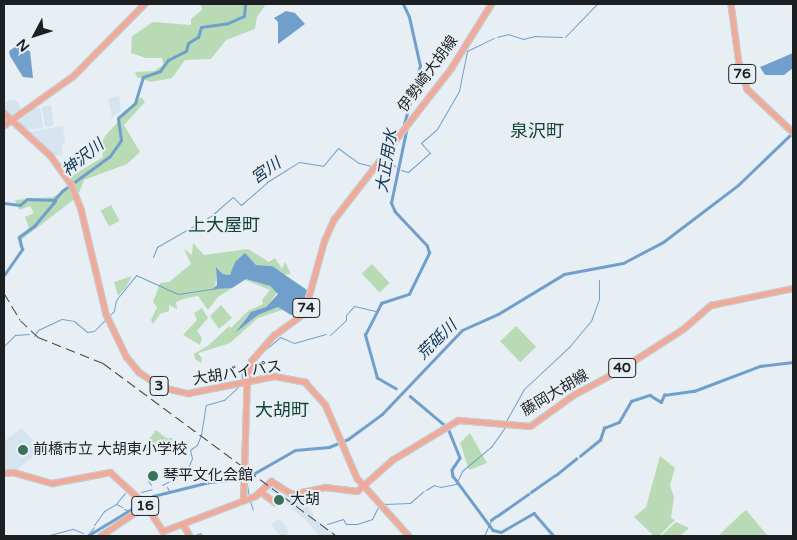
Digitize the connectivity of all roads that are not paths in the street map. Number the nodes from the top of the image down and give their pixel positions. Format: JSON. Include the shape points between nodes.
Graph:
{"nodes":[{"id":1,"x":144,"y":4,"type":"edge"},
{"id":2,"x":491,"y":4,"type":"edge"},
{"id":3,"x":731,"y":4,"type":"edge"},
{"id":4,"x":4,"y":113,"type":"edge"},
{"id":5,"x":12,"y":120,"type":"junction"},
{"id":6,"x":4,"y":125,"type":"edge"},
{"id":7,"x":793,"y":132,"type":"edge"},
{"id":8,"x":793,"y":288,"type":"edge"},
{"id":9,"x":247,"y":382,"type":"junction"},
{"id":10,"x":4,"y":473,"type":"edge"},
{"id":11,"x":363,"y":486,"type":"junction"},
{"id":12,"x":261,"y":492,"type":"junction"},
{"id":13,"x":247,"y":499,"type":"junction"},
{"id":14,"x":275,"y":502,"type":"dead end"},
{"id":15,"x":145,"y":505,"type":"junction"},
{"id":16,"x":183,"y":524,"type":"junction"},
{"id":17,"x":100,"y":536,"type":"edge"},
{"id":18,"x":190,"y":536,"type":"edge"},
{"id":19,"x":409,"y":536,"type":"edge"}],
"edges":[{"from":1,"to":5,"type":"main road","via":[[74,75]]},
{"from":2,"to":9,"type":"main road","name":"伊勢崎大胡線","number":"74","via":[[453,65],[332,223],[305,311],[256,353],[249,365]]},
{"from":3,"to":7,"type":"main road","number":"76","via":[[739,64],[747,89]]},
{"from":4,"to":5,"type":"main road","name":"大胡バイパス","number":"3"},
{"from":5,"to":6,"type":"main road"},
{"from":5,"to":9,"type":"main road","name":"大胡バイパス","number":"3","via":[[50,155],[72,185],[81,209],[107,316],[133,365],[160,387],[195,394]]},
{"from":8,"to":11,"type":"main road","name":"藤岡大胡線","number":"40","via":[[712,305],[678,332],[573,395],[530,426],[513,427],[466,419],[447,426],[392,460]]},
{"from":9,"to":11,"type":"main road","name":"大胡バイパス","number":"3","via":[[280,376],[305,382],[322,398],[342,447]]},
{"from":9,"to":13,"type":"main road","name":"伊勢崎大胡線","number":"74","via":[[244,473]]},
{"from":10,"to":15,"type":"main road","via":[[52,483],[110,472]]},
{"from":11,"to":12,"type":"main road","via":[[354,492],[325,487],[292,494],[271,481]]},
{"from":11,"to":19,"type":"main road","name":"大胡バイパス","number":"3"},
{"from":12,"to":13,"type":"main road"},
{"from":12,"to":14,"type":"main road"},
{"from":13,"to":16,"type":"main road"},
{"from":15,"to":16,"type":"main road","number":"16","via":[[163,532]]},
{"from":15,"to":17,"type":"main road","number":"16"},
{"from":16,"to":18,"type":"main road"}]}
